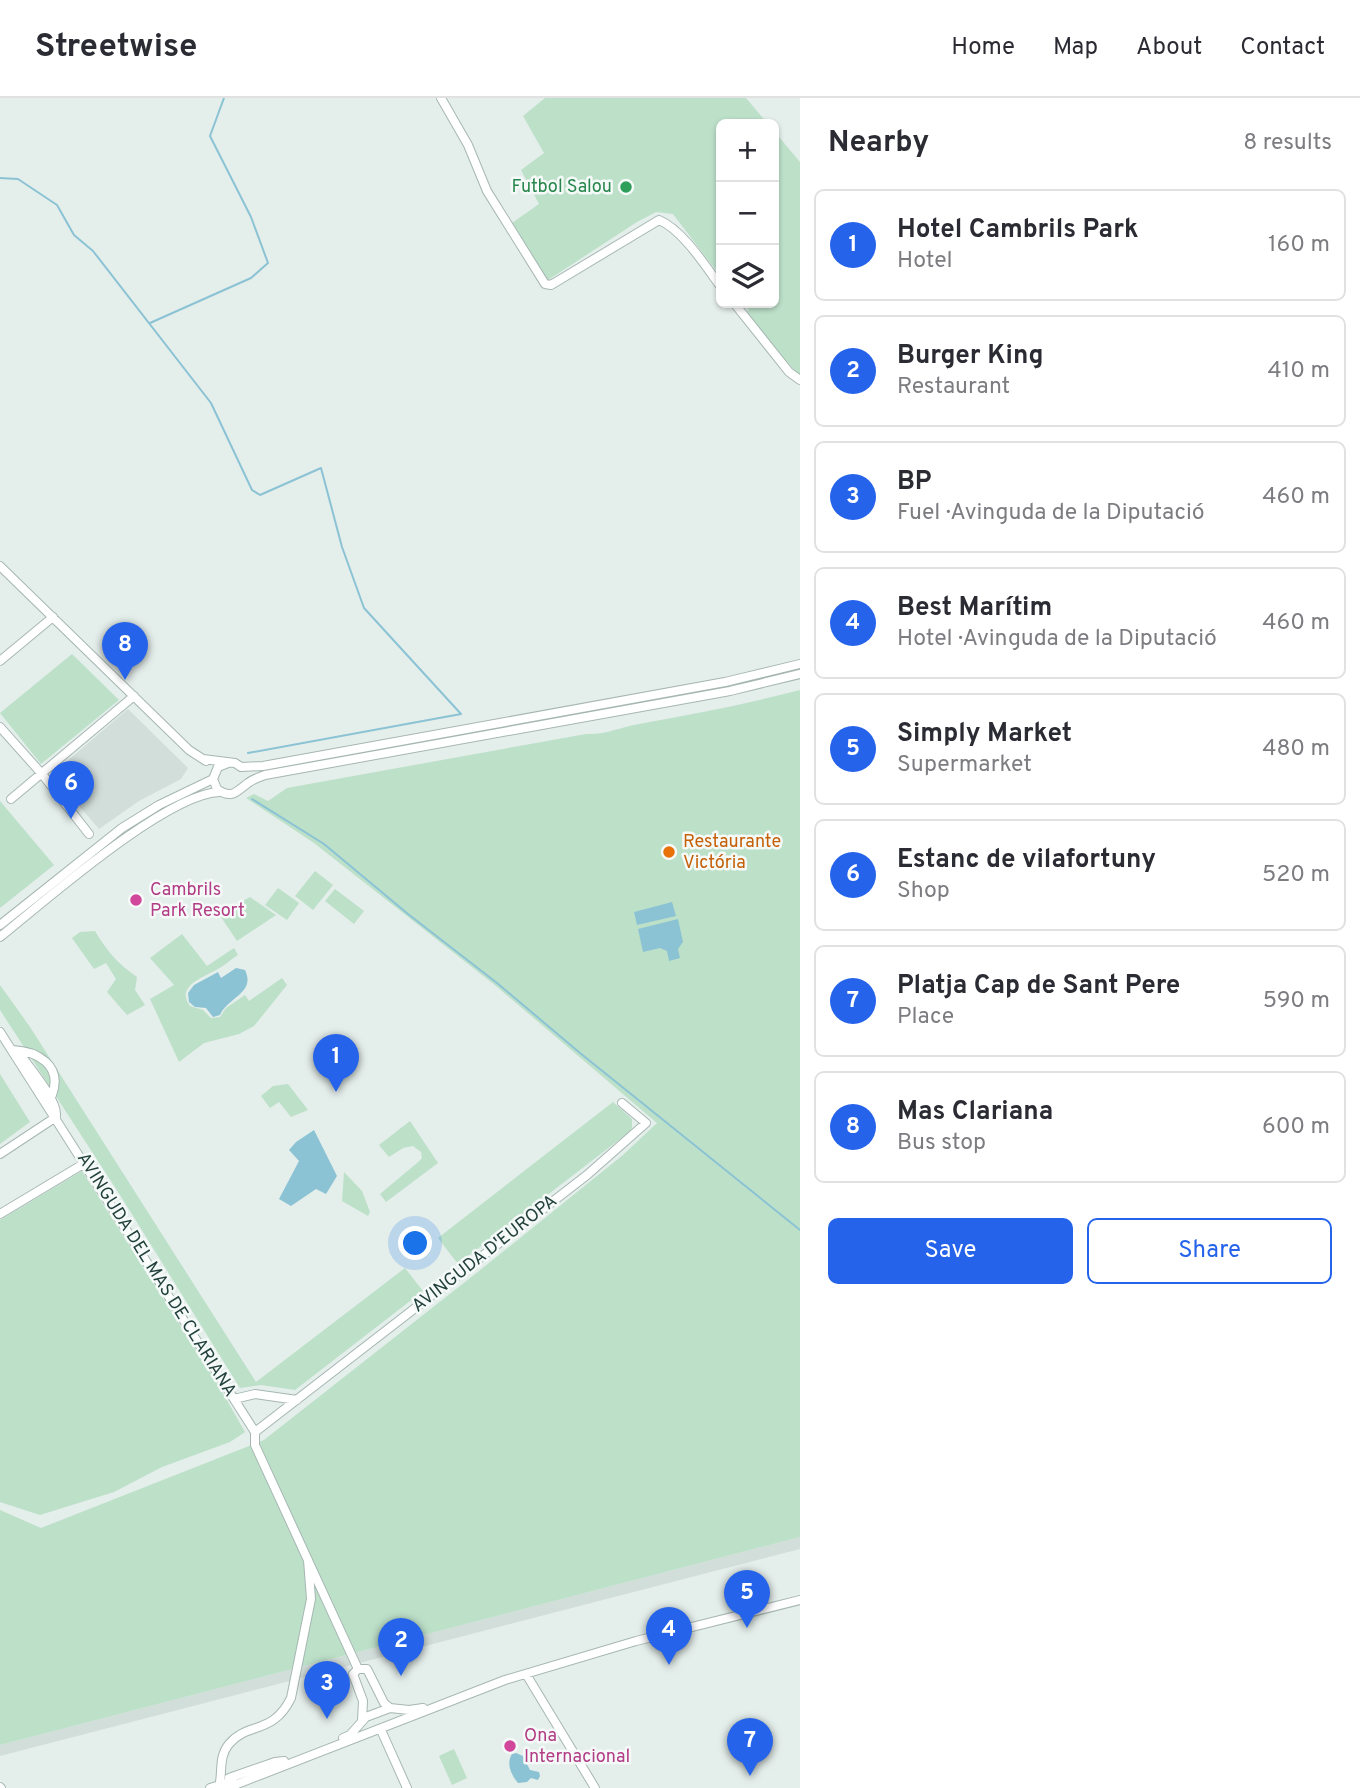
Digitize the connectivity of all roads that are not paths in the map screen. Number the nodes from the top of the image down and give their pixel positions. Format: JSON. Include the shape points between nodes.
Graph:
{"nodes":[{"id":1,"x":441,"y":98,"type":"edge"},
{"id":2,"x":716,"y":281,"type":"edge"},
{"id":3,"x":738,"y":308,"type":"edge"},
{"id":4,"x":800,"y":380,"type":"edge"},
{"id":5,"x":0,"y":566,"type":"edge"},
{"id":6,"x":53,"y":617,"type":"junction"},
{"id":7,"x":0,"y":661,"type":"edge"},
{"id":8,"x":800,"y":664,"type":"edge"},
{"id":9,"x":800,"y":674,"type":"edge"},
{"id":10,"x":134,"y":696,"type":"junction"},
{"id":11,"x":0,"y":727,"type":"edge"},
{"id":12,"x":203,"y":759,"type":"junction"},
{"id":13,"x":228,"y":762,"type":"junction"},
{"id":14,"x":241,"y":767,"type":"junction"},
{"id":15,"x":42,"y":774,"type":"junction"},
{"id":16,"x":214,"y":776,"type":"junction"},
{"id":17,"x":245,"y":784,"type":"junction"},
{"id":18,"x":220,"y":792,"type":"junction"},
{"id":19,"x":11,"y":799,"type":"dead end"},
{"id":20,"x":89,"y":834,"type":"dead end"},
{"id":21,"x":0,"y":925,"type":"edge"},
{"id":22,"x":0,"y":937,"type":"edge"},
{"id":23,"x":0,"y":1032,"type":"edge"},
{"id":24,"x":12,"y":1050,"type":"junction"},
{"id":25,"x":23,"y":1070,"type":"junction"},
{"id":26,"x":49,"y":1095,"type":"junction"},
{"id":27,"x":622,"y":1103,"type":"dead end"},
{"id":28,"x":56,"y":1117,"type":"junction"},
{"id":29,"x":0,"y":1154,"type":"edge"},
{"id":30,"x":85,"y":1163,"type":"junction"},
{"id":31,"x":0,"y":1199,"type":"edge"},
{"id":32,"x":4,"y":1212,"type":"edge"},
{"id":33,"x":279,"y":1397,"type":"junction"},
{"id":34,"x":234,"y":1399,"type":"junction"},
{"id":35,"x":297,"y":1400,"type":"junction"},
{"id":36,"x":278,"y":1415,"type":"junction"},
{"id":37,"x":256,"y":1432,"type":"junction"},
{"id":38,"x":307,"y":1560,"type":"junction"},
{"id":39,"x":800,"y":1601,"type":"edge"},
{"id":40,"x":358,"y":1669,"type":"junction"},
{"id":41,"x":526,"y":1674,"type":"junction"},
{"id":42,"x":463,"y":1696,"type":"junction"},
{"id":43,"x":393,"y":1709,"type":"junction"},
{"id":44,"x":400,"y":1722,"type":"junction"},
{"id":45,"x":361,"y":1728,"type":"junction"},
{"id":46,"x":381,"y":1730,"type":"junction"},
{"id":47,"x":284,"y":1761,"type":"junction"},
{"id":48,"x":220,"y":1774,"type":"junction"},
{"id":49,"x":593,"y":1784,"type":"edge"},
{"id":50,"x":222,"y":1787,"type":"edge"},
{"id":51,"x":210,"y":1788,"type":"edge"},
{"id":52,"x":407,"y":1788,"type":"edge"}],
"edges":[{"from":1,"to":2,"type":"street","via":[[487,191],[545,284],[551,285],[659,220],[688,245]]},
{"from":3,"to":4,"type":"street"},
{"from":5,"to":6,"type":"street"},
{"from":6,"to":7,"type":"street"},
{"from":6,"to":10,"type":"street"},
{"from":8,"to":14,"type":"street","via":[[725,682]]},
{"from":9,"to":17,"type":"street","via":[[730,691],[265,775]]},
{"from":10,"to":12,"type":"street"},
{"from":10,"to":15,"type":"street"},
{"from":11,"to":15,"type":"street"},
{"from":12,"to":13,"type":"street"},
{"from":12,"to":16,"type":"street","via":[[214,768]]},
{"from":13,"to":14,"type":"street"},
{"from":13,"to":16,"type":"street","via":[[218,767]]},
{"from":14,"to":17,"type":"street"},
{"from":15,"to":19,"type":"street"},
{"from":15,"to":20,"type":"street"},
{"from":16,"to":18,"type":"street"},
{"from":16,"to":21,"type":"street","via":[[122,828]]},
{"from":17,"to":18,"type":"street","via":[[234,794]]},
{"from":18,"to":22,"type":"street","via":[[192,799],[145,824]]},
{"from":23,"to":24,"type":"street","name":"AVINGUDA DEL MAS DE CLARIANA"},
{"from":24,"to":25,"type":"street","name":"AVINGUDA DEL MAS DE CLARIANA"},
{"from":24,"to":26,"type":"street","name":"AVINGUDA DEL MAS DE CLARIANA"},
{"from":24,"to":26,"type":"street","name":"AVINGUDA DEL MAS DE CLARIANA","via":[[29,1051],[45,1061],[54,1077],[55,1088]]},
{"from":25,"to":26,"type":"street","name":"AVINGUDA DEL MAS DE CLARIANA"},
{"from":25,"to":28,"type":"street","name":"AVINGUDA DEL MAS DE CLARIANA"},
{"from":26,"to":28,"type":"street","name":"AVINGUDA DEL MAS DE CLARIANA","via":[[57,1108]]},
{"from":27,"to":35,"type":"street","name":"AVINGUDA D'EUROPA","via":[[646,1123],[587,1175]]},
{"from":28,"to":29,"type":"street"},
{"from":28,"to":30,"type":"street","name":"AVINGUDA DEL MAS DE CLARIANA"},
{"from":30,"to":32,"type":"street"},
{"from":30,"to":34,"type":"street","name":"AVINGUDA DEL MAS DE CLARIANA"},
{"from":31,"to":32,"type":"street"},
{"from":33,"to":34,"type":"street","via":[[255,1394]]},
{"from":33,"to":35,"type":"street"},
{"from":33,"to":36,"type":"street"},
{"from":34,"to":37,"type":"street","name":"AVINGUDA DEL MAS DE CLARIANA"},
{"from":35,"to":36,"type":"street","name":"AVINGUDA D'EUROPA"},
{"from":36,"to":37,"type":"street","name":"AVINGUDA D'EUROPA"},
{"from":37,"to":38,"type":"street","name":"AVINGUDA DEL MAS DE CLARIANA","via":[[256,1446]]},
{"from":38,"to":40,"type":"street"},
{"from":38,"to":48,"type":"street","via":[[311,1599],[291,1698],[277,1718],[229,1744]]},
{"from":39,"to":41,"type":"street"},
{"from":40,"to":43,"type":"street","via":[[367,1669],[384,1703]]},
{"from":40,"to":45,"type":"street","via":[[353,1674],[363,1701]]},
{"from":41,"to":42,"type":"street"},
{"from":41,"to":49,"type":"street"},
{"from":42,"to":43,"type":"street","via":[[416,1709]]},
{"from":42,"to":44,"type":"street"},
{"from":43,"to":44,"type":"street"},
{"from":43,"to":45,"type":"street"},
{"from":44,"to":46,"type":"street"},
{"from":45,"to":46,"type":"street"},
{"from":45,"to":47,"type":"street"},
{"from":45,"to":50,"type":"street"},
{"from":46,"to":52,"type":"street"},
{"from":47,"to":48,"type":"street","via":[[230,1778]]},
{"from":47,"to":50,"type":"street"},
{"from":48,"to":50,"type":"street"},
{"from":50,"to":51,"type":"street"}]}
